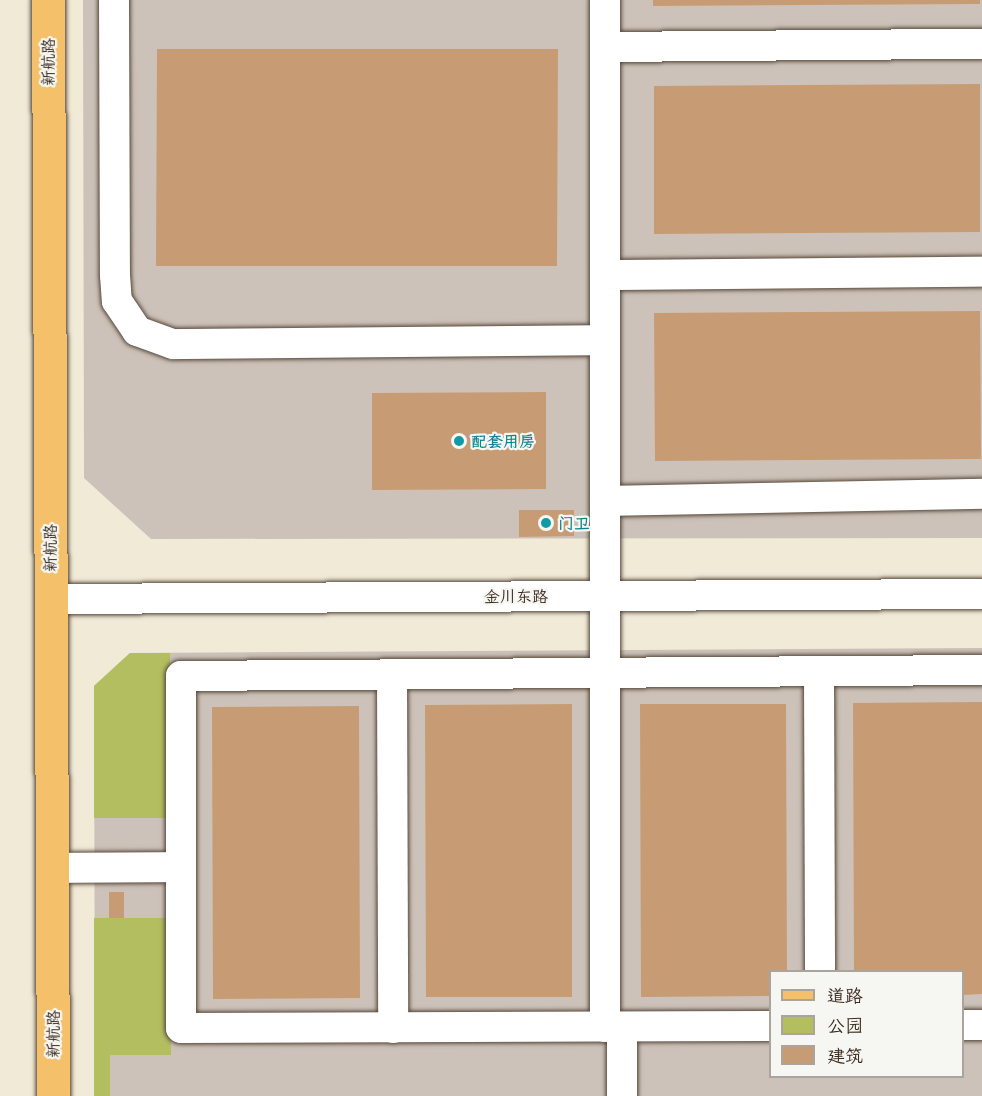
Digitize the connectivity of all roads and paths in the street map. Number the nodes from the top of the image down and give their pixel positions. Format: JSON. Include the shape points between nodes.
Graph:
{"nodes":[{"id":1,"x":48,"y":0,"type":"edge"},
{"id":2,"x":114,"y":0,"type":"edge"},
{"id":3,"x":605,"y":0,"type":"edge"},
{"id":4,"x":982,"y":44,"type":"edge"},
{"id":5,"x":605,"y":47,"type":"junction"},
{"id":6,"x":982,"y":272,"type":"edge"},
{"id":7,"x":605,"y":275,"type":"junction"},
{"id":8,"x":605,"y":340,"type":"junction"},
{"id":9,"x":982,"y":494,"type":"edge"},
{"id":10,"x":605,"y":501,"type":"junction"},
{"id":11,"x":982,"y":594,"type":"edge"},
{"id":12,"x":605,"y":596,"type":"junction"},
{"id":13,"x":50,"y":598,"type":"junction"},
{"id":14,"x":982,"y":670,"type":"edge"},
{"id":15,"x":819,"y":672,"type":"junction"},
{"id":16,"x":605,"y":673,"type":"junction"},
{"id":17,"x":392,"y":675,"type":"junction"},
{"id":18,"x":181,"y":867,"type":"junction"},
{"id":19,"x":52,"y":868,"type":"junction"},
{"id":20,"x":820,"y":970,"type":"edge"},
{"id":21,"x":964,"y":1025,"type":"edge"},
{"id":22,"x":982,"y":1025,"type":"edge"},
{"id":23,"x":769,"y":1026,"type":"edge"},
{"id":24,"x":614,"y":1027,"type":"junction"},
{"id":25,"x":393,"y":1028,"type":"junction"},
{"id":26,"x":53,"y":1096,"type":"edge"},
{"id":27,"x":622,"y":1096,"type":"edge"}],
"edges":[{"from":1,"to":13,"type":"main road","name":"新航路"},
{"from":2,"to":8,"type":"street","via":[[115,275],[117,301],[137,331],[173,344]]},
{"from":3,"to":5,"type":"street"},
{"from":4,"to":5,"type":"street"},
{"from":5,"to":7,"type":"street"},
{"from":6,"to":7,"type":"street"},
{"from":7,"to":8,"type":"street"},
{"from":8,"to":10,"type":"street"},
{"from":9,"to":10,"type":"street"},
{"from":10,"to":12,"type":"street"},
{"from":11,"to":12,"type":"street","name":"金川东路"},
{"from":12,"to":13,"type":"street","name":"金川东路"},
{"from":12,"to":16,"type":"street"},
{"from":13,"to":19,"type":"main road","name":"新航路"},
{"from":14,"to":15,"type":"street"},
{"from":15,"to":16,"type":"street"},
{"from":15,"to":20,"type":"street"},
{"from":16,"to":17,"type":"street"},
{"from":16,"to":24,"type":"street"},
{"from":17,"to":18,"type":"street","via":[[181,676]]},
{"from":17,"to":25,"type":"street"},
{"from":18,"to":19,"type":"street"},
{"from":18,"to":25,"type":"street","via":[[181,1028]]},
{"from":19,"to":26,"type":"main road","name":"新航路"},
{"from":21,"to":22,"type":"street"},
{"from":23,"to":24,"type":"street"},
{"from":24,"to":25,"type":"street"},
{"from":24,"to":27,"type":"street"}]}
